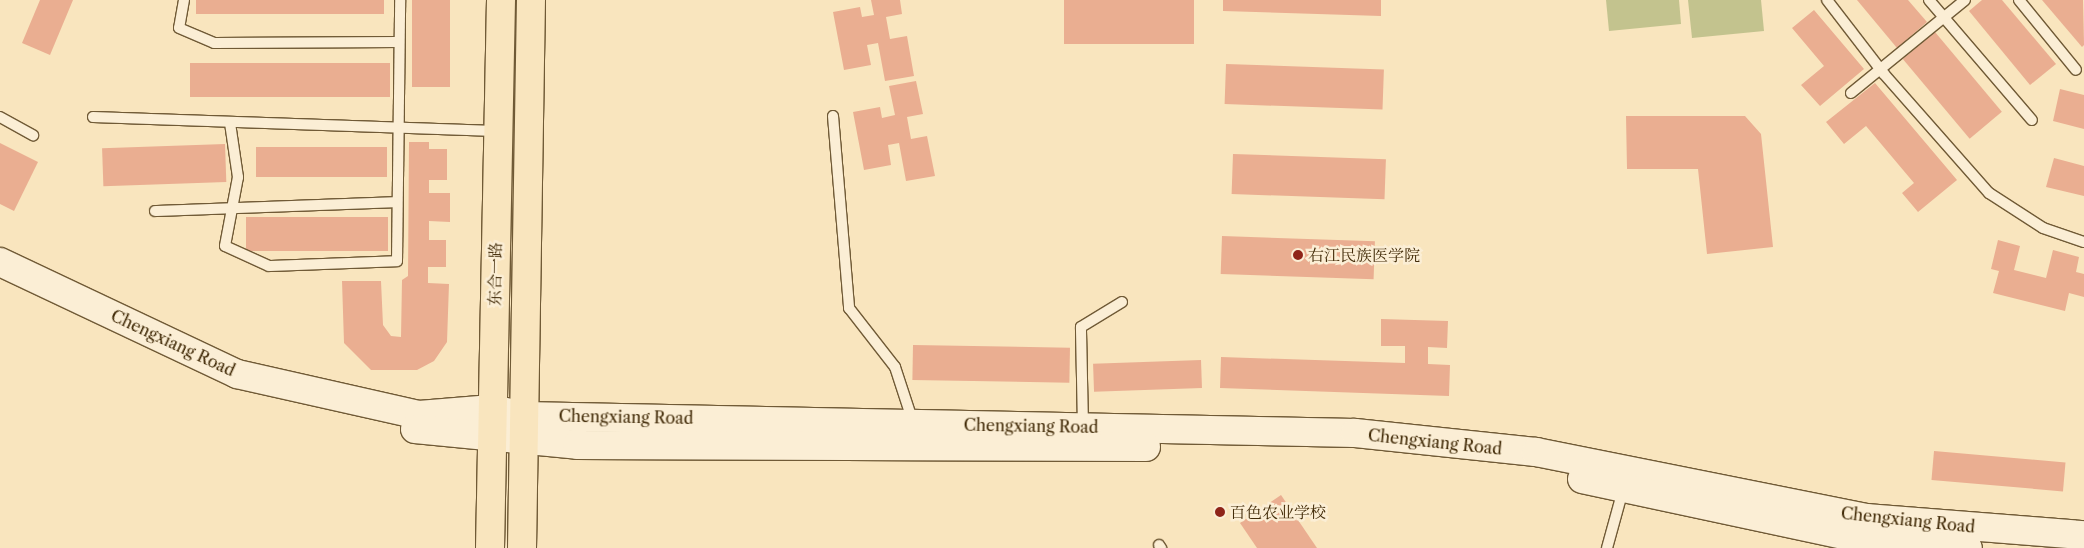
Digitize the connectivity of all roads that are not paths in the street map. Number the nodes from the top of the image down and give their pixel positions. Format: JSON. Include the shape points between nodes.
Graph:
{"nodes":[{"id":1,"x":184,"y":0,"type":"edge"},
{"id":2,"x":400,"y":0,"type":"edge"},
{"id":3,"x":501,"y":0,"type":"edge"},
{"id":4,"x":532,"y":0,"type":"edge"},
{"id":5,"x":1827,"y":0,"type":"edge"},
{"id":6,"x":1929,"y":0,"type":"edge"},
{"id":7,"x":1965,"y":0,"type":"edge"},
{"id":8,"x":2019,"y":0,"type":"edge"},
{"id":9,"x":1943,"y":17,"type":"junction"},
{"id":10,"x":399,"y":42,"type":"junction"},
{"id":11,"x":1880,"y":69,"type":"junction"},
{"id":12,"x":2076,"y":70,"type":"dead end"},
{"id":13,"x":1851,"y":92,"type":"dead end"},
{"id":14,"x":833,"y":116,"type":"dead end"},
{"id":15,"x":0,"y":117,"type":"edge"},
{"id":16,"x":93,"y":117,"type":"dead end"},
{"id":17,"x":2032,"y":120,"type":"dead end"},
{"id":18,"x":230,"y":123,"type":"junction"},
{"id":19,"x":397,"y":128,"type":"junction"},
{"id":20,"x":498,"y":131,"type":"junction"},
{"id":21,"x":33,"y":135,"type":"dead end"},
{"id":22,"x":395,"y":202,"type":"junction"},
{"id":23,"x":233,"y":208,"type":"junction"},
{"id":24,"x":155,"y":211,"type":"dead end"},
{"id":25,"x":2084,"y":242,"type":"edge"},
{"id":26,"x":0,"y":262,"type":"edge"},
{"id":27,"x":0,"y":278,"type":"edge"},
{"id":28,"x":1122,"y":302,"type":"dead end"},
{"id":29,"x":492,"y":422,"type":"junction"},
{"id":30,"x":914,"y":423,"type":"junction"},
{"id":31,"x":1083,"y":427,"type":"junction"},
{"id":32,"x":524,"y":428,"type":"junction"},
{"id":33,"x":1622,"y":479,"type":"junction"},
{"id":34,"x":2084,"y":535,"type":"edge"},
{"id":35,"x":490,"y":548,"type":"edge"},
{"id":36,"x":522,"y":548,"type":"edge"},
{"id":37,"x":1607,"y":548,"type":"edge"},
{"id":38,"x":1968,"y":548,"type":"edge"}],
"edges":[{"from":1,"to":10,"type":"lane","via":[[178,28],[214,43]]},
{"from":2,"to":10,"type":"lane"},
{"from":3,"to":20,"type":"main road","name":"东合一路"},
{"from":4,"to":32,"type":"main road","name":"东合一路"},
{"from":5,"to":11,"type":"lane"},
{"from":6,"to":9,"type":"lane"},
{"from":7,"to":9,"type":"lane"},
{"from":8,"to":12,"type":"lane"},
{"from":9,"to":11,"type":"lane"},
{"from":9,"to":17,"type":"lane"},
{"from":10,"to":19,"type":"lane"},
{"from":11,"to":13,"type":"lane"},
{"from":11,"to":25,"type":"lane","via":[[1989,193],[2043,228]]},
{"from":14,"to":30,"type":"lane","via":[[850,308],[894,368]]},
{"from":15,"to":21,"type":"lane"},
{"from":16,"to":18,"type":"lane"},
{"from":18,"to":19,"type":"lane"},
{"from":18,"to":23,"type":"lane","via":[[238,177]]},
{"from":19,"to":20,"type":"lane"},
{"from":19,"to":22,"type":"lane"},
{"from":20,"to":29,"type":"main road","name":"东合一路"},
{"from":22,"to":23,"type":"lane"},
{"from":22,"to":23,"type":"lane","via":[[397,261],[269,266],[225,246]]},
{"from":23,"to":24,"type":"lane"},
{"from":26,"to":29,"type":"main road","name":"Chengxiang Road","via":[[237,374],[419,415]]},
{"from":27,"to":29,"type":"main road","name":"Chengxiang Road","via":[[232,387],[418,429]]},
{"from":28,"to":31,"type":"lane","via":[[1081,328]]},
{"from":29,"to":32,"type":"main road","name":"Chengxiang Road"},
{"from":29,"to":35,"type":"main road","name":"东合一路"},
{"from":30,"to":31,"type":"main road","name":"Chengxiang Road"},
{"from":30,"to":32,"type":"main road","name":"Chengxiang Road"},
{"from":31,"to":33,"type":"main road","name":"Chengxiang Road","via":[[1354,433],[1536,452]]},
{"from":32,"to":33,"type":"main road","name":"Chengxiang Road","via":[[587,445],[1354,447]]},
{"from":32,"to":36,"type":"main road","name":"东合一路"},
{"from":33,"to":34,"type":"main road","name":"Chengxiang Road","via":[[1866,518]]},
{"from":33,"to":37,"type":"lane"},
{"from":33,"to":38,"type":"main road","name":"Chengxiang Road","via":[[1876,542]]}]}
